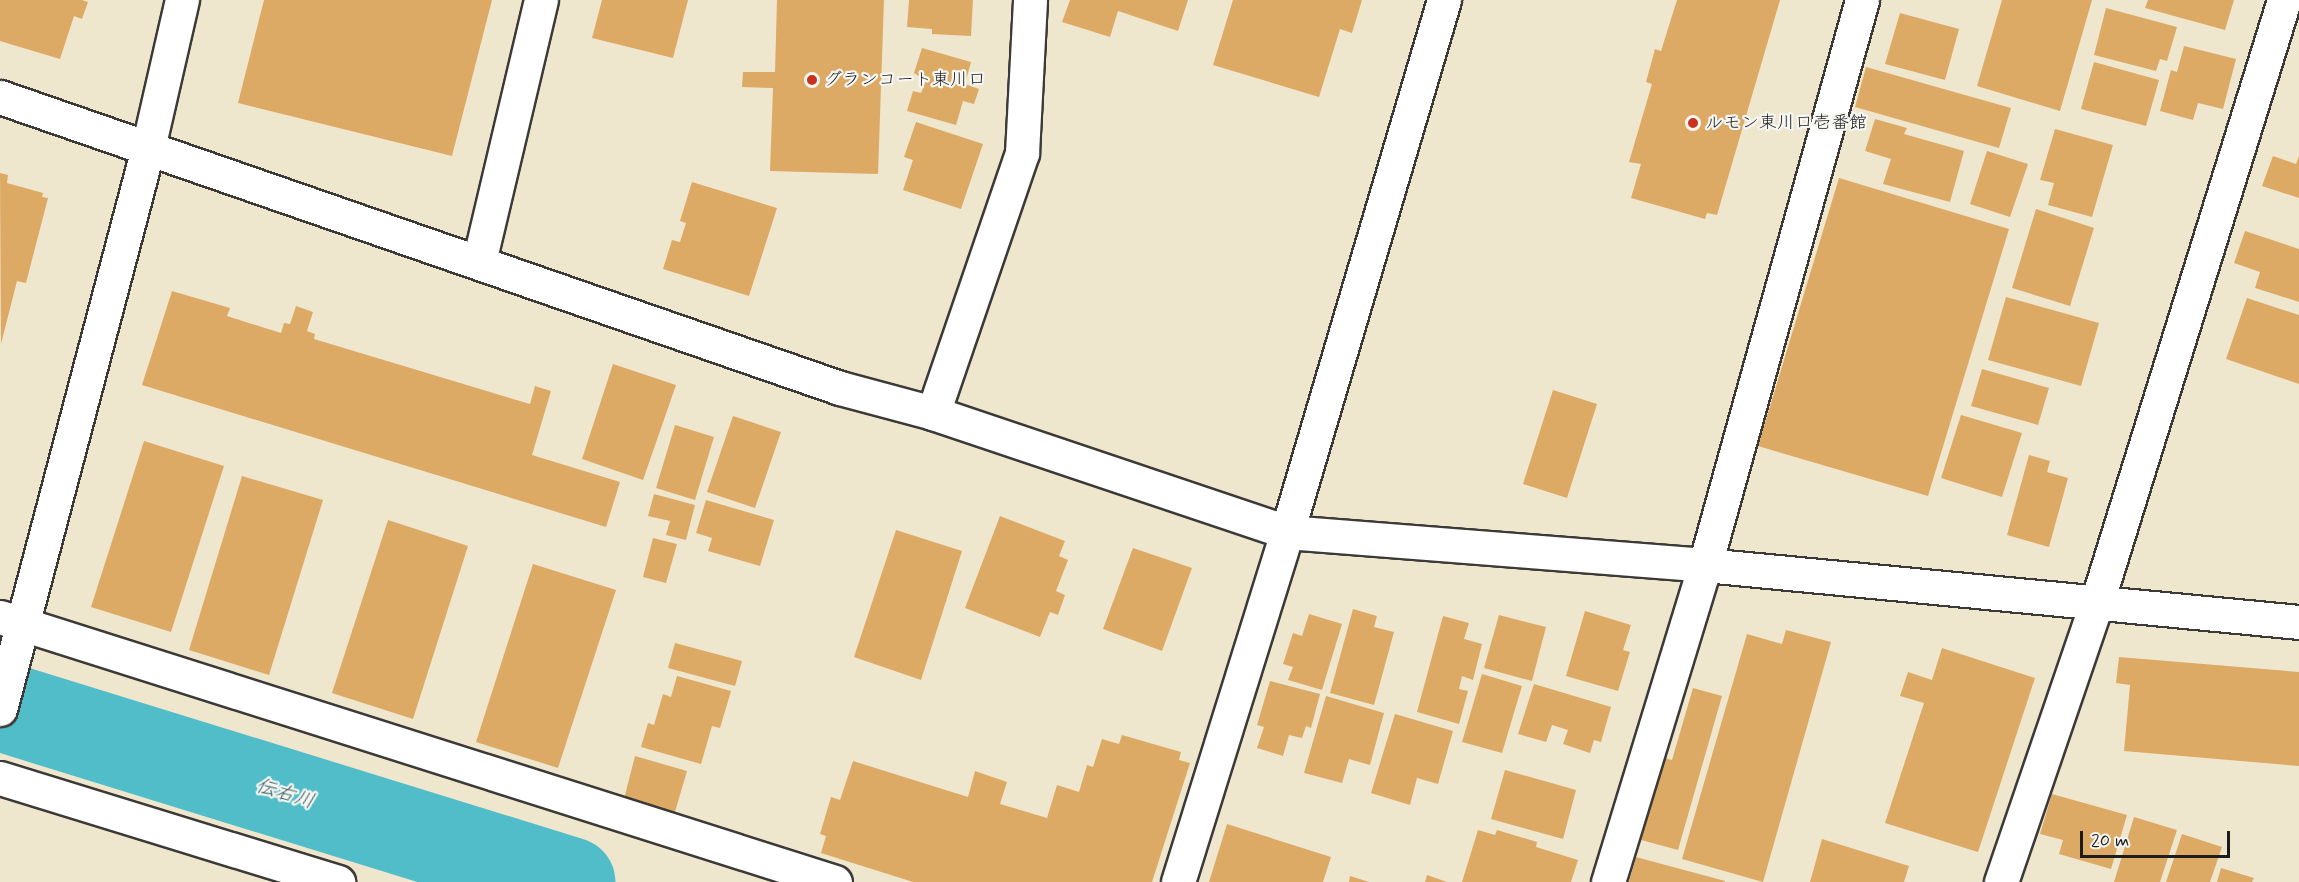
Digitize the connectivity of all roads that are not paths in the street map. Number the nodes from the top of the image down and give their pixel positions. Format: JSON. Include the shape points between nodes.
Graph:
{"nodes":[{"id":1,"x":182,"y":0,"type":"edge"},
{"id":2,"x":541,"y":0,"type":"edge"},
{"id":3,"x":1030,"y":0,"type":"edge"},
{"id":4,"x":1444,"y":0,"type":"edge"},
{"id":5,"x":1862,"y":0,"type":"edge"},
{"id":6,"x":2284,"y":0,"type":"edge"},
{"id":7,"x":0,"y":96,"type":"edge"},
{"id":8,"x":148,"y":148,"type":"junction"},
{"id":9,"x":479,"y":262,"type":"junction"},
{"id":10,"x":933,"y":413,"type":"junction"},
{"id":11,"x":1287,"y":532,"type":"junction"},
{"id":12,"x":1705,"y":565,"type":"junction"},
{"id":13,"x":2097,"y":602,"type":"junction"},
{"id":14,"x":12,"y":620,"type":"edge"},
{"id":15,"x":2299,"y":622,"type":"edge"},
{"id":16,"x":0,"y":709,"type":"edge"},
{"id":17,"x":0,"y":778,"type":"edge"},
{"id":18,"x":338,"y":882,"type":"edge"},
{"id":19,"x":835,"y":882,"type":"edge"},
{"id":20,"x":1178,"y":882,"type":"edge"},
{"id":21,"x":1608,"y":882,"type":"edge"},
{"id":22,"x":2001,"y":882,"type":"edge"}],
"edges":[{"from":1,"to":8,"type":"street"},
{"from":2,"to":9,"type":"street"},
{"from":3,"to":10,"type":"street","via":[[1022,153]]},
{"from":4,"to":11,"type":"street"},
{"from":5,"to":12,"type":"street"},
{"from":6,"to":13,"type":"street"},
{"from":7,"to":8,"type":"street"},
{"from":8,"to":9,"type":"street"},
{"from":8,"to":14,"type":"street"},
{"from":9,"to":10,"type":"street","via":[[840,388]]},
{"from":10,"to":11,"type":"street"},
{"from":11,"to":12,"type":"street"},
{"from":11,"to":20,"type":"street"},
{"from":12,"to":13,"type":"street"},
{"from":12,"to":21,"type":"street"},
{"from":13,"to":15,"type":"street"},
{"from":13,"to":22,"type":"street"},
{"from":14,"to":16,"type":"street"},
{"from":14,"to":19,"type":"street"},
{"from":17,"to":18,"type":"street"}]}
